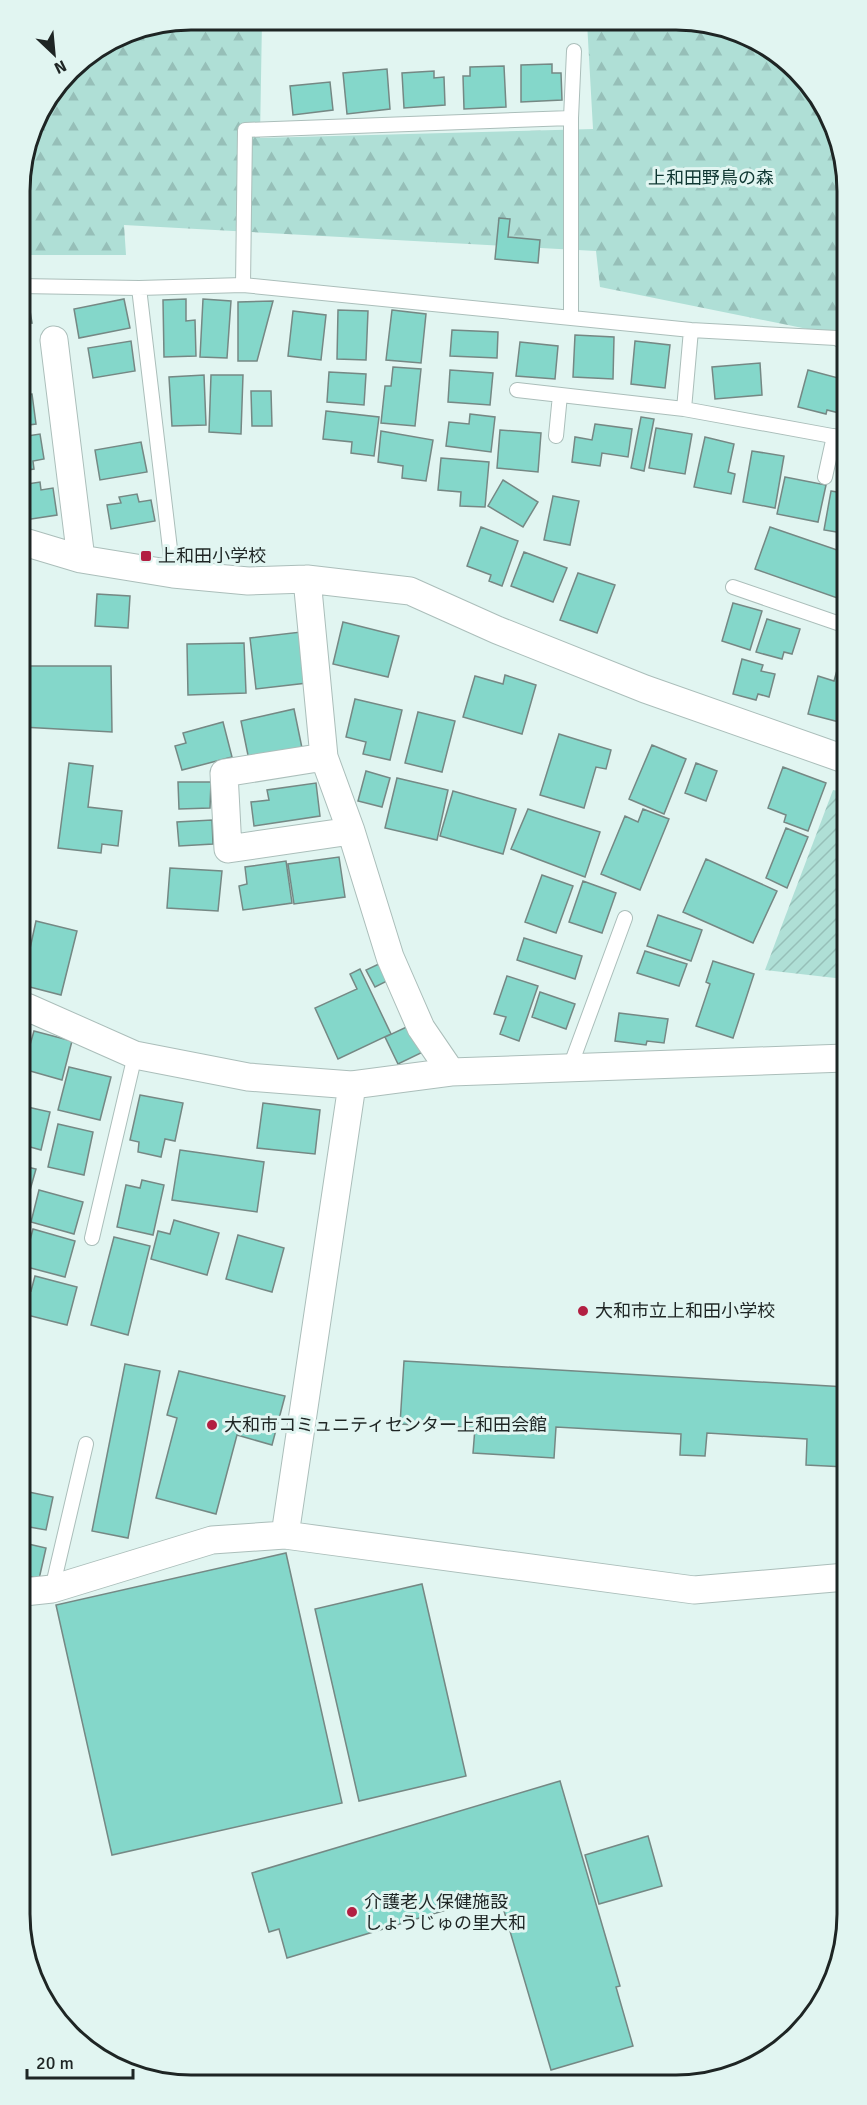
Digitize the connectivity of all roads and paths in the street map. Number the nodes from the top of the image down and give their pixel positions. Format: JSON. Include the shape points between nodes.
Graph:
{"nodes":[{"id":1,"x":574,"y":51,"type":"dead end"},
{"id":2,"x":571,"y":118,"type":"junction"},
{"id":3,"x":243,"y":285,"type":"junction"},
{"id":4,"x":30,"y":286,"type":"edge"},
{"id":5,"x":139,"y":288,"type":"junction"},
{"id":6,"x":571,"y":318,"type":"junction"},
{"id":7,"x":691,"y":330,"type":"junction"},
{"id":8,"x":837,"y":338,"type":"edge"},
{"id":9,"x":54,"y":340,"type":"dead end"},
{"id":10,"x":517,"y":390,"type":"dead end"},
{"id":11,"x":560,"y":395,"type":"junction"},
{"id":12,"x":684,"y":409,"type":"junction"},
{"id":13,"x":556,"y":436,"type":"dead end"},
{"id":14,"x":837,"y":437,"type":"edge"},
{"id":15,"x":837,"y":440,"type":"edge"},
{"id":16,"x":825,"y":477,"type":"dead end"},
{"id":17,"x":30,"y":544,"type":"edge"},
{"id":18,"x":81,"y":559,"type":"junction"},
{"id":19,"x":173,"y":574,"type":"junction"},
{"id":20,"x":307,"y":579,"type":"junction"},
{"id":21,"x":733,"y":587,"type":"dead end"},
{"id":22,"x":837,"y":623,"type":"edge"},
{"id":23,"x":837,"y":757,"type":"edge"},
{"id":24,"x":324,"y":758,"type":"junction"},
{"id":25,"x":351,"y":831,"type":"junction"},
{"id":26,"x":625,"y":918,"type":"dead end"},
{"id":27,"x":30,"y":1008,"type":"edge"},
{"id":28,"x":135,"y":1055,"type":"junction"},
{"id":29,"x":837,"y":1058,"type":"edge"},
{"id":30,"x":570,"y":1067,"type":"junction"},
{"id":31,"x":452,"y":1072,"type":"junction"},
{"id":32,"x":352,"y":1085,"type":"junction"},
{"id":33,"x":92,"y":1238,"type":"dead end"},
{"id":34,"x":86,"y":1444,"type":"dead end"},
{"id":35,"x":285,"y":1535,"type":"junction"},
{"id":36,"x":837,"y":1578,"type":"edge"},
{"id":37,"x":52,"y":1589,"type":"junction"},
{"id":38,"x":30,"y":1591,"type":"edge"}],
"edges":[{"from":1,"to":2,"type":"lane"},
{"from":2,"to":3,"type":"lane","via":[[245,130]]},
{"from":2,"to":6,"type":"lane"},
{"from":3,"to":5,"type":"lane"},
{"from":3,"to":6,"type":"lane"},
{"from":4,"to":5,"type":"lane"},
{"from":5,"to":19,"type":"lane"},
{"from":6,"to":7,"type":"lane"},
{"from":7,"to":8,"type":"lane"},
{"from":7,"to":12,"type":"lane"},
{"from":9,"to":18,"type":"street"},
{"from":10,"to":11,"type":"lane"},
{"from":11,"to":12,"type":"lane"},
{"from":11,"to":13,"type":"lane"},
{"from":12,"to":14,"type":"lane"},
{"from":15,"to":16,"type":"lane"},
{"from":17,"to":18,"type":"street"},
{"from":18,"to":19,"type":"street"},
{"from":19,"to":20,"type":"street","via":[[248,580]]},
{"from":20,"to":23,"type":"street","via":[[410,591],[645,689]]},
{"from":20,"to":24,"type":"street"},
{"from":21,"to":22,"type":"lane"},
{"from":24,"to":25,"type":"street"},
{"from":24,"to":25,"type":"street","via":[[224,773],[228,849]]},
{"from":25,"to":31,"type":"street","via":[[390,957],[421,1028]]},
{"from":26,"to":30,"type":"lane"},
{"from":27,"to":28,"type":"street"},
{"from":28,"to":32,"type":"street","via":[[248,1077]]},
{"from":28,"to":33,"type":"lane"},
{"from":29,"to":30,"type":"street"},
{"from":30,"to":31,"type":"street"},
{"from":31,"to":32,"type":"street"},
{"from":32,"to":35,"type":"street"},
{"from":34,"to":37,"type":"lane"},
{"from":35,"to":36,"type":"street","via":[[694,1590]]},
{"from":35,"to":37,"type":"street","via":[[212,1540]]},
{"from":37,"to":38,"type":"street"}]}
